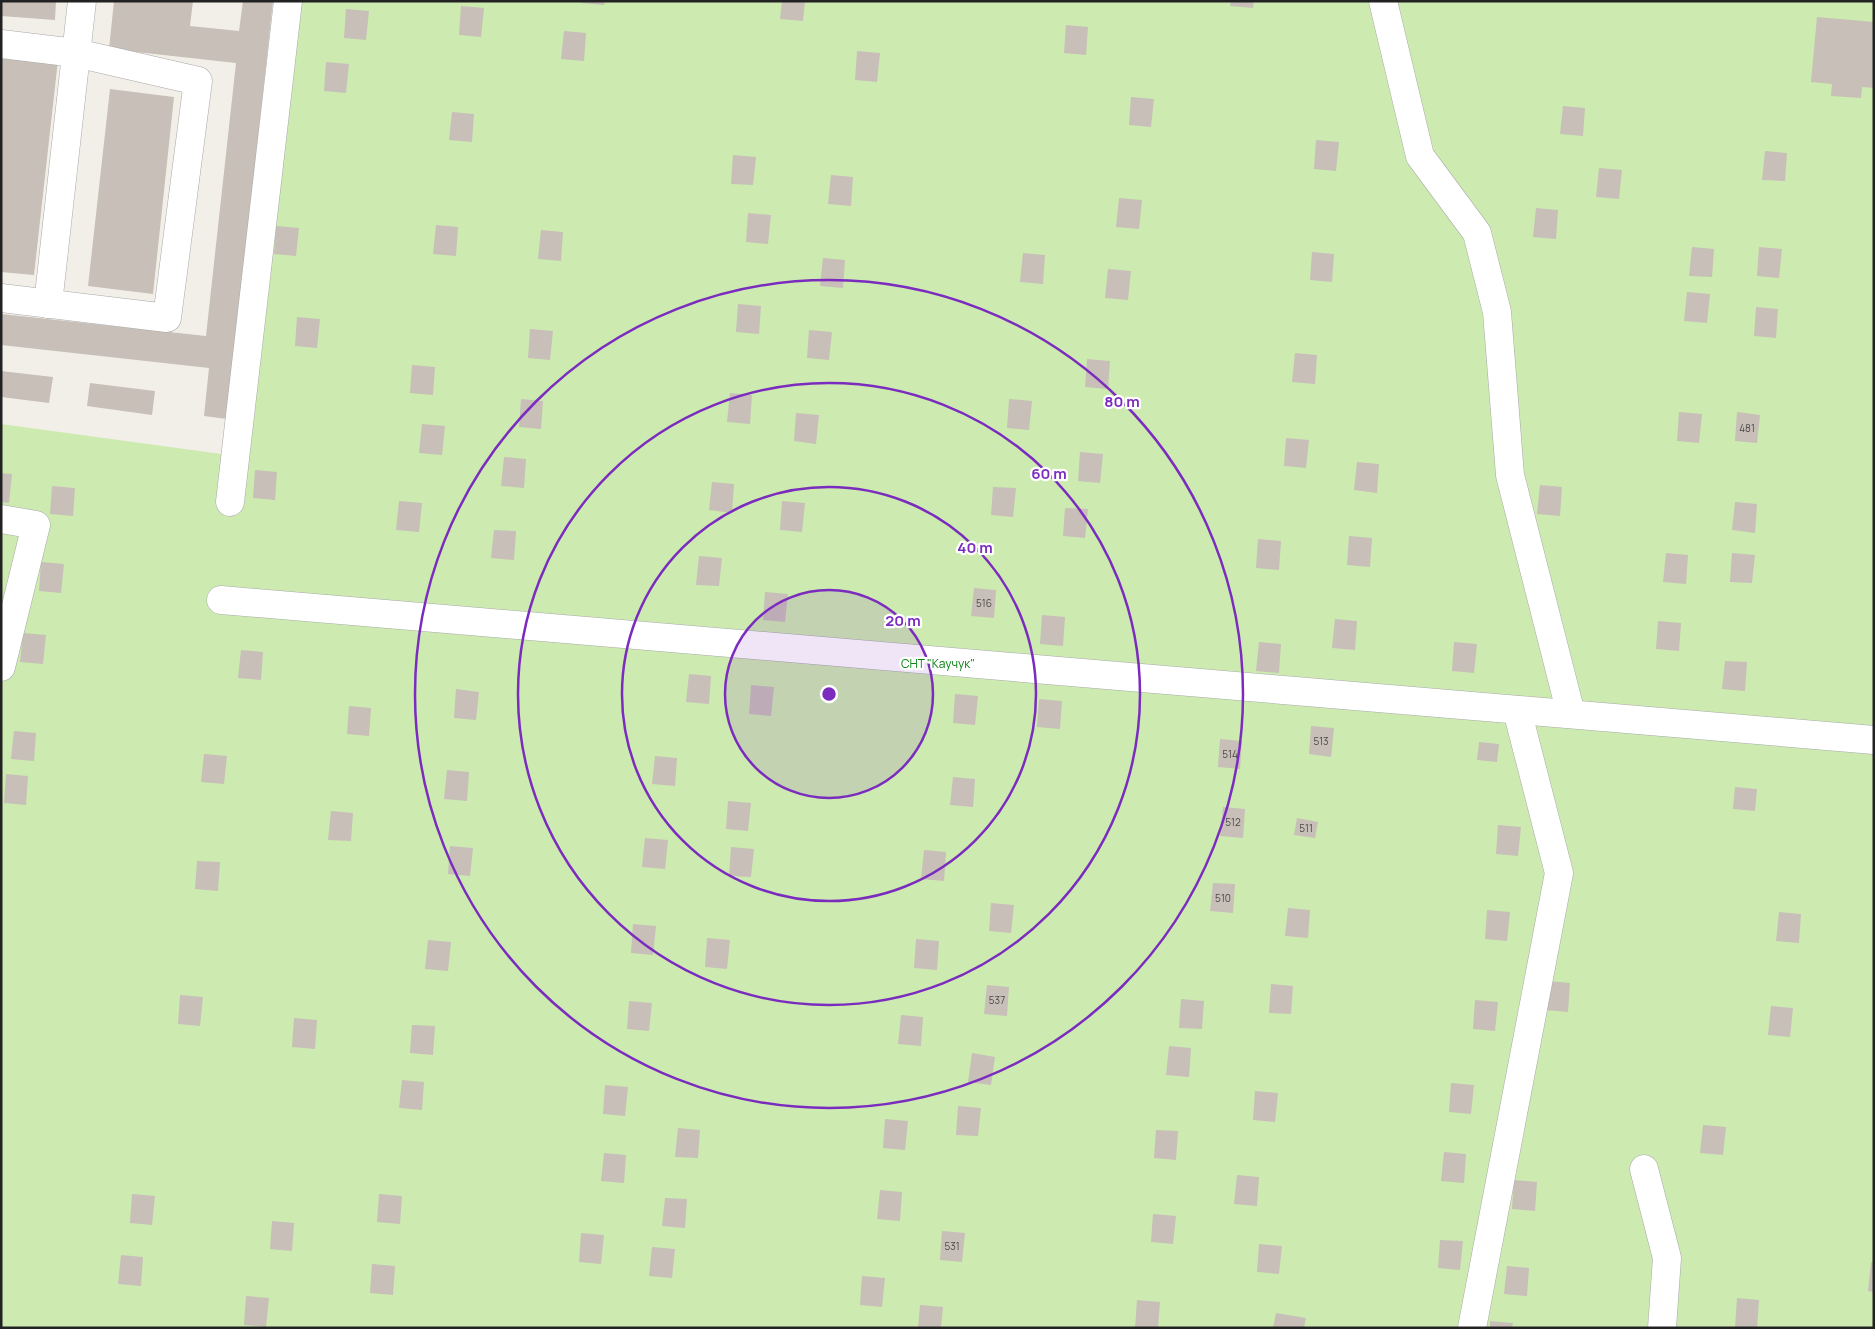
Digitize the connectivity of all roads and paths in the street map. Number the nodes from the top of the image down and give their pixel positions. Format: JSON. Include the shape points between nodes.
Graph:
{"nodes":[{"id":1,"x":82,"y":1,"type":"edge"},
{"id":2,"x":288,"y":1,"type":"edge"},
{"id":3,"x":1383,"y":1,"type":"edge"},
{"id":4,"x":1,"y":44,"type":"edge"},
{"id":5,"x":76,"y":53,"type":"junction"},
{"id":6,"x":1,"y":298,"type":"edge"},
{"id":7,"x":48,"y":304,"type":"junction"},
{"id":8,"x":230,"y":502,"type":"dead end"},
{"id":9,"x":1,"y":519,"type":"edge"},
{"id":10,"x":220,"y":600,"type":"dead end"},
{"id":11,"x":1,"y":667,"type":"edge"},
{"id":12,"x":1517,"y":710,"type":"junction"},
{"id":13,"x":1571,"y":714,"type":"junction"},
{"id":14,"x":1874,"y":740,"type":"edge"},
{"id":15,"x":1644,"y":1168,"type":"dead end"},
{"id":16,"x":1472,"y":1328,"type":"edge"},
{"id":17,"x":1662,"y":1328,"type":"edge"}],
"edges":[{"from":1,"to":5,"type":"street"},
{"from":2,"to":8,"type":"street"},
{"from":3,"to":13,"type":"street","via":[[1420,156],[1477,233],[1497,312],[1510,475]]},
{"from":4,"to":5,"type":"street"},
{"from":5,"to":7,"type":"street"},
{"from":5,"to":7,"type":"street","via":[[198,80],[167,318]]},
{"from":6,"to":7,"type":"street"},
{"from":9,"to":11,"type":"street","via":[[36,525]]},
{"from":10,"to":12,"type":"street"},
{"from":12,"to":13,"type":"street"},
{"from":12,"to":16,"type":"street","via":[[1559,873]]},
{"from":13,"to":14,"type":"street"},
{"from":15,"to":17,"type":"street","via":[[1667,1258]]}]}
